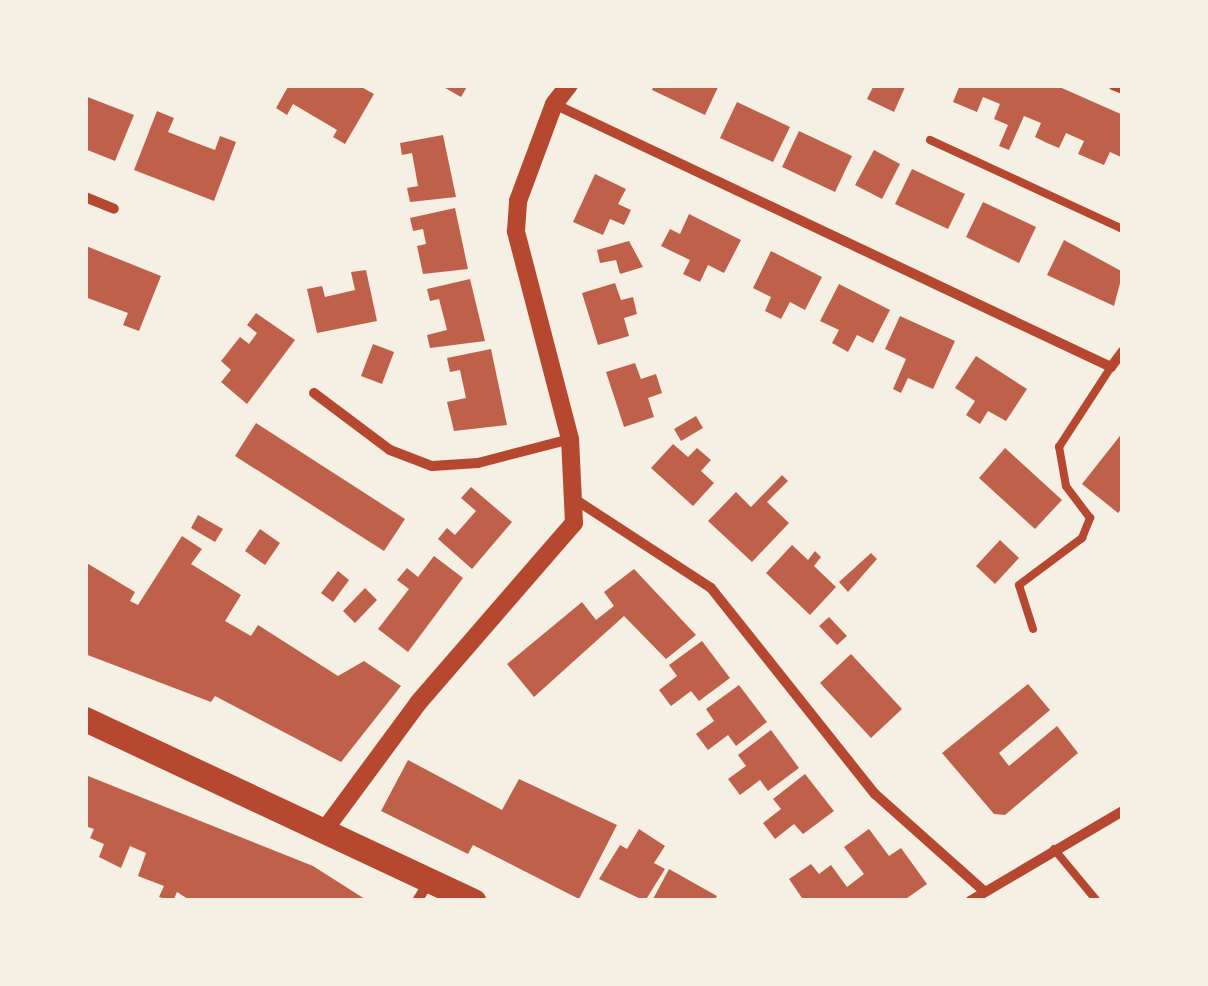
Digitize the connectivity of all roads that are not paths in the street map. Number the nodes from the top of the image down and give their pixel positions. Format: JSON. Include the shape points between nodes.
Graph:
{"nodes":[{"id":1,"x":569,"y":85,"type":"edge"},
{"id":2,"x":1113,"y":85,"type":"edge"},
{"id":3,"x":1123,"y":89,"type":"edge"},
{"id":4,"x":554,"y":104,"type":"junction"},
{"id":5,"x":930,"y":140,"type":"dead end"},
{"id":6,"x":85,"y":197,"type":"edge"},
{"id":7,"x":114,"y":209,"type":"dead end"},
{"id":8,"x":1123,"y":229,"type":"edge"},
{"id":9,"x":1123,"y":351,"type":"edge"},
{"id":10,"x":1111,"y":366,"type":"junction"},
{"id":11,"x":314,"y":394,"type":"dead end"},
{"id":12,"x":570,"y":439,"type":"junction"},
{"id":13,"x":576,"y":500,"type":"junction"},
{"id":14,"x":1033,"y":629,"type":"dead end"},
{"id":15,"x":85,"y":721,"type":"edge"},
{"id":16,"x":1123,"y":811,"type":"edge"},
{"id":17,"x":326,"y":828,"type":"junction"},
{"id":18,"x":1054,"y":849,"type":"junction"},
{"id":19,"x":424,"y":890,"type":"edge"},
{"id":20,"x":985,"y":892,"type":"junction"},
{"id":21,"x":473,"y":901,"type":"edge"},
{"id":22,"x":970,"y":901,"type":"edge"},
{"id":23,"x":1097,"y":901,"type":"edge"}],
"edges":[{"from":1,"to":4,"type":"street"},
{"from":2,"to":3,"type":"street"},
{"from":4,"to":10,"type":"street"},
{"from":4,"to":12,"type":"street","via":[[518,201],[516,231]]},
{"from":5,"to":8,"type":"lane"},
{"from":6,"to":7,"type":"street"},
{"from":9,"to":10,"type":"street"},
{"from":10,"to":14,"type":"lane","via":[[1059,447],[1058,465],[1090,518],[1082,538],[1019,585]]},
{"from":11,"to":12,"type":"street","via":[[390,450],[432,466],[478,463]]},
{"from":12,"to":13,"type":"street"},
{"from":13,"to":17,"type":"street","via":[[574,523],[428,690]]},
{"from":13,"to":20,"type":"street","via":[[711,588],[886,806]]},
{"from":15,"to":17,"type":"main road"},
{"from":16,"to":18,"type":"street"},
{"from":17,"to":19,"type":"main road"},
{"from":18,"to":20,"type":"street"},
{"from":18,"to":23,"type":"lane"},
{"from":19,"to":21,"type":"main road"},
{"from":20,"to":22,"type":"street"}]}
